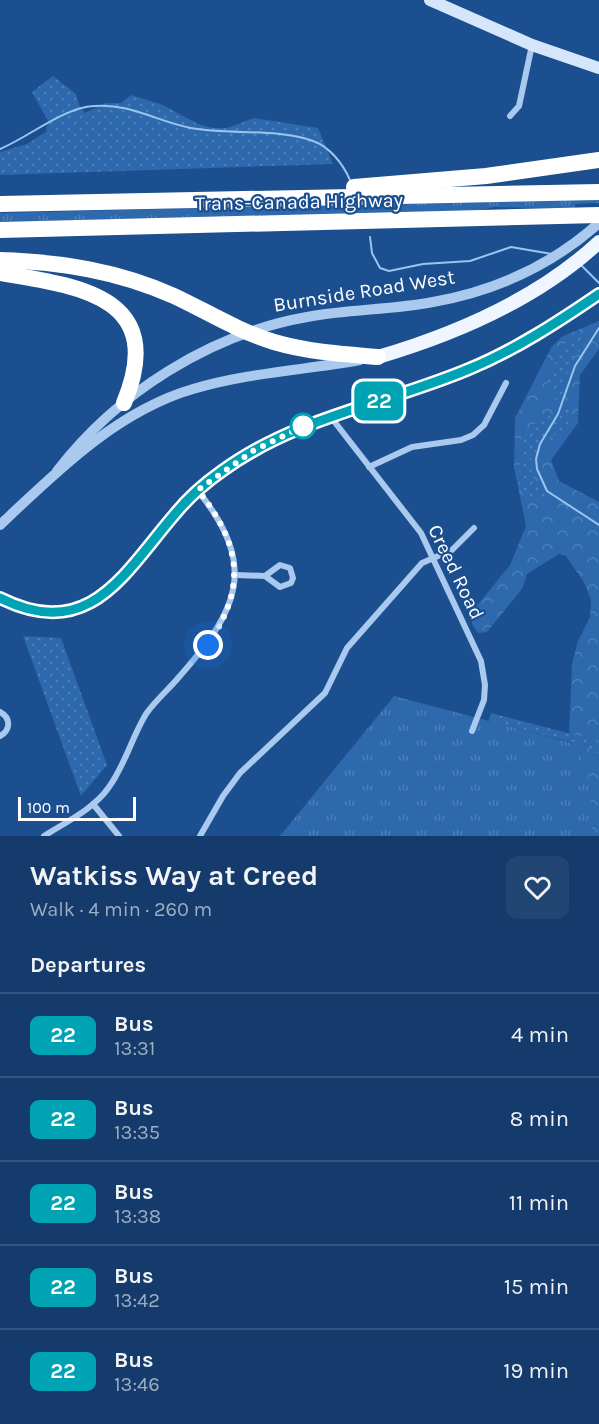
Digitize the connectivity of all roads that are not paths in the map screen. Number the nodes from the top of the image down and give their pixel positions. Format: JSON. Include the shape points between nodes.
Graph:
{"nodes":[{"id":1,"x":430,"y":0,"type":"edge"},
{"id":2,"x":532,"y":45,"type":"junction"},
{"id":3,"x":599,"y":68,"type":"edge"},
{"id":4,"x":510,"y":116,"type":"dead end"},
{"id":5,"x":596,"y":161,"type":"edge"},
{"id":6,"x":599,"y":192,"type":"edge"},
{"id":7,"x":219,"y":199,"type":"junction"},
{"id":8,"x":0,"y":204,"type":"edge"},
{"id":9,"x":599,"y":215,"type":"edge"},
{"id":10,"x":599,"y":223,"type":"edge"},
{"id":11,"x":0,"y":230,"type":"edge"},
{"id":12,"x":599,"y":242,"type":"edge"},
{"id":13,"x":0,"y":260,"type":"edge"},
{"id":14,"x":0,"y":273,"type":"edge"},
{"id":15,"x":599,"y":294,"type":"edge"},
{"id":16,"x":378,"y":357,"type":"junction"},
{"id":17,"x":506,"y":383,"type":"dead end"},
{"id":18,"x":124,"y":403,"type":"junction"},
{"id":19,"x":330,"y":416,"type":"junction"},
{"id":20,"x":369,"y":467,"type":"junction"},
{"id":21,"x":57,"y":471,"type":"junction"},
{"id":22,"x":198,"y":490,"type":"junction"},
{"id":23,"x":0,"y":525,"type":"edge"},
{"id":24,"x":474,"y":528,"type":"dead end"},
{"id":25,"x":435,"y":559,"type":"junction"},
{"id":26,"x":236,"y":575,"type":"junction"},
{"id":27,"x":265,"y":576,"type":"junction"},
{"id":28,"x":0,"y":598,"type":"edge"},
{"id":29,"x":0,"y":712,"type":"edge"},
{"id":30,"x":472,"y":731,"type":"dead end"},
{"id":31,"x":0,"y":736,"type":"edge"},
{"id":32,"x":93,"y":804,"type":"junction"},
{"id":33,"x":44,"y":836,"type":"edge"},
{"id":34,"x":119,"y":836,"type":"edge"},
{"id":35,"x":200,"y":836,"type":"edge"}],
"edges":[{"from":1,"to":2,"type":"main road"},
{"from":2,"to":3,"type":"main road"},
{"from":2,"to":4,"type":"street","via":[[519,106]]},
{"from":5,"to":7,"type":"highway","via":[[486,176]]},
{"from":6,"to":7,"type":"highway","name":"Trans-Canada Highway"},
{"from":7,"to":8,"type":"highway","name":"Trans-Canada Highway"},
{"from":9,"to":11,"type":"highway","name":"Trans-Canada Highway"},
{"from":10,"to":18,"type":"street","name":"Burnside Road West","via":[[541,265],[484,289],[433,302],[339,311],[238,336],[185,361]]},
{"from":12,"to":16,"type":"main road","name":"Burnside Road West","via":[[530,293],[418,345]]},
{"from":13,"to":16,"type":"highway","via":[[52,262],[111,273],[172,295],[271,341],[315,352]]},
{"from":14,"to":18,"type":"highway","via":[[75,288],[100,298],[119,312],[136,349],[134,378]]},
{"from":15,"to":19,"type":"street","via":[[547,328],[471,369]]},
{"from":16,"to":21,"type":"street","name":"Burnside Road West","via":[[193,389],[135,413]]},
{"from":17,"to":20,"type":"street","via":[[484,425],[472,435],[412,447]]},
{"from":18,"to":21,"type":"street","name":"Burnside Road West"},
{"from":19,"to":20,"type":"street","name":"Creed Road"},
{"from":19,"to":22,"type":"street","via":[[267,442]]},
{"from":20,"to":25,"type":"street","name":"Creed Road","via":[[421,533]]},
{"from":21,"to":23,"type":"street","name":"Burnside Road West"},
{"from":22,"to":26,"type":"street","via":[[225,531]]},
{"from":22,"to":28,"type":"street","via":[[121,580],[98,600],[64,612],[40,612]]},
{"from":24,"to":25,"type":"street","via":[[452,550]]},
{"from":25,"to":30,"type":"street","name":"Creed Road","via":[[484,672],[484,700]]},
{"from":25,"to":35,"type":"street","via":[[422,563],[347,648],[325,693],[240,774]]},
{"from":26,"to":27,"type":"street"},
{"from":26,"to":32,"type":"street","via":[[223,622],[208,645],[147,712],[109,788]]},
{"from":27,"to":27,"type":"street","via":[[280,587],[293,578],[290,568],[280,565]]},
{"from":29,"to":31,"type":"street","via":[[9,723]]},
{"from":32,"to":33,"type":"street"},
{"from":32,"to":34,"type":"street"}]}
